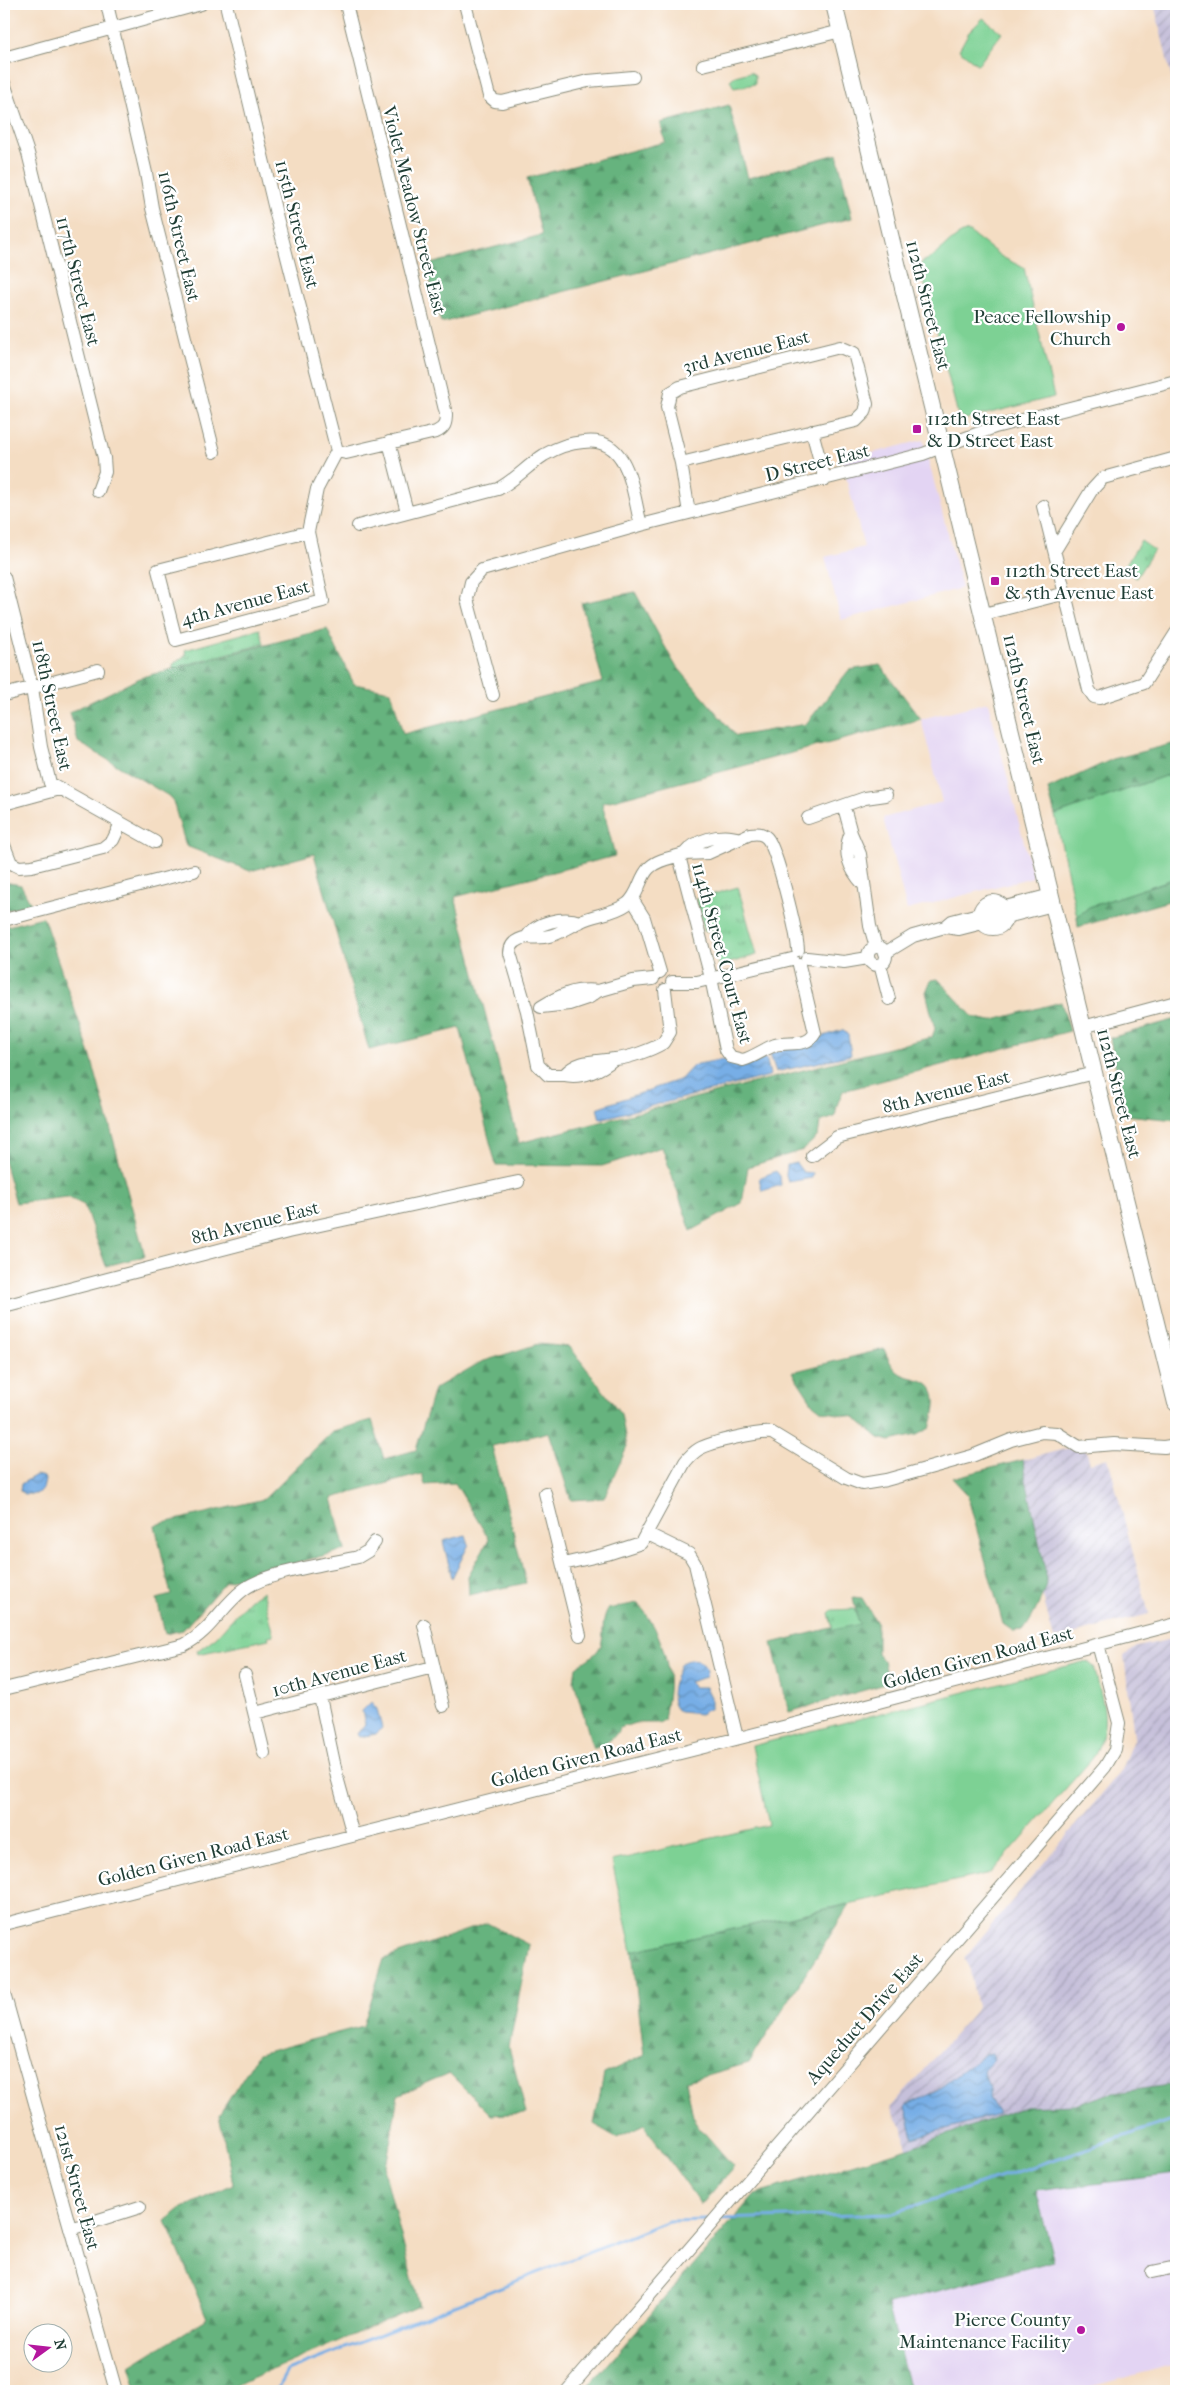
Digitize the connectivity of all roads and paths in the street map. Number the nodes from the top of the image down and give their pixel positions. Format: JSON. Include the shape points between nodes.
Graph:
{"nodes":[{"id":1,"x":106,"y":4,"type":"edge"},
{"id":2,"x":201,"y":4,"type":"edge"},
{"id":3,"x":226,"y":4,"type":"edge"},
{"id":4,"x":346,"y":4,"type":"edge"},
{"id":5,"x":465,"y":4,"type":"edge"},
{"id":6,"x":834,"y":4,"type":"edge"},
{"id":7,"x":113,"y":28,"type":"junction"},
{"id":8,"x":841,"y":31,"type":"junction"},
{"id":9,"x":4,"y":58,"type":"edge"},
{"id":10,"x":703,"y":65,"type":"dead end"},
{"id":11,"x":633,"y":76,"type":"dead end"},
{"id":12,"x":4,"y":83,"type":"edge"},
{"id":13,"x":1176,"y":381,"type":"edge"},
{"id":14,"x":812,"y":431,"type":"junction"},
{"id":15,"x":389,"y":442,"type":"junction"},
{"id":16,"x":943,"y":446,"type":"junction"},
{"id":17,"x":337,"y":451,"type":"junction"},
{"id":18,"x":214,"y":452,"type":"dead end"},
{"id":19,"x":1176,"y":458,"type":"edge"},
{"id":20,"x":681,"y":463,"type":"junction"},
{"id":21,"x":825,"y":480,"type":"junction"},
{"id":22,"x":98,"y":491,"type":"dead end"},
{"id":23,"x":1043,"y":506,"type":"dead end"},
{"id":24,"x":407,"y":512,"type":"junction"},
{"id":25,"x":690,"y":513,"type":"junction"},
{"id":26,"x":641,"y":525,"type":"junction"},
{"id":27,"x":358,"y":526,"type":"dead end"},
{"id":28,"x":308,"y":532,"type":"junction"},
{"id":29,"x":1055,"y":550,"type":"junction"},
{"id":30,"x":4,"y":577,"type":"edge"},
{"id":31,"x":1066,"y":593,"type":"junction"},
{"id":32,"x":984,"y":614,"type":"junction"},
{"id":33,"x":1176,"y":633,"type":"edge"},
{"id":34,"x":98,"y":670,"type":"dead end"},
{"id":35,"x":32,"y":688,"type":"junction"},
{"id":36,"x":4,"y":695,"type":"edge"},
{"id":37,"x":493,"y":695,"type":"dead end"},
{"id":38,"x":59,"y":789,"type":"junction"},
{"id":39,"x":886,"y":796,"type":"dead end"},
{"id":40,"x":4,"y":804,"type":"edge"},
{"id":41,"x":844,"y":807,"type":"junction"},
{"id":42,"x":808,"y":818,"type":"dead end"},
{"id":43,"x":121,"y":823,"type":"junction"},
{"id":44,"x":155,"y":842,"type":"dead end"},
{"id":45,"x":4,"y":845,"type":"edge"},
{"id":46,"x":681,"y":855,"type":"junction"},
{"id":47,"x":194,"y":871,"type":"dead end"},
{"id":48,"x":632,"y":899,"type":"junction"},
{"id":49,"x":1052,"y":900,"type":"junction"},
{"id":50,"x":1005,"y":912,"type":"junction"},
{"id":51,"x":980,"y":918,"type":"junction"},
{"id":52,"x":4,"y":920,"type":"edge"},
{"id":53,"x":877,"y":956,"type":"junction"},
{"id":54,"x":799,"y":958,"type":"junction"},
{"id":55,"x":657,"y":975,"type":"junction"},
{"id":56,"x":711,"y":978,"type":"junction"},
{"id":57,"x":668,"y":986,"type":"junction"},
{"id":58,"x":889,"y":998,"type":"dead end"},
{"id":59,"x":1176,"y":1002,"type":"edge"},
{"id":60,"x":527,"y":1011,"type":"junction"},
{"id":61,"x":1083,"y":1027,"type":"junction"},
{"id":62,"x":1094,"y":1073,"type":"junction"},
{"id":63,"x":812,"y":1156,"type":"dead end"},
{"id":64,"x":518,"y":1182,"type":"dead end"},
{"id":65,"x":4,"y":1306,"type":"edge"},
{"id":66,"x":1176,"y":1403,"type":"edge"},
{"id":67,"x":1176,"y":1444,"type":"edge"},
{"id":68,"x":545,"y":1493,"type":"dead end"},
{"id":69,"x":648,"y":1534,"type":"junction"},
{"id":70,"x":375,"y":1542,"type":"dead end"},
{"id":71,"x":563,"y":1564,"type":"junction"},
{"id":72,"x":1176,"y":1624,"type":"edge"},
{"id":73,"x":424,"y":1625,"type":"dead end"},
{"id":74,"x":580,"y":1635,"type":"dead end"},
{"id":75,"x":1098,"y":1644,"type":"junction"},
{"id":76,"x":433,"y":1666,"type":"junction"},
{"id":77,"x":245,"y":1675,"type":"dead end"},
{"id":78,"x":4,"y":1689,"type":"edge"},
{"id":79,"x":320,"y":1697,"type":"junction"},
{"id":80,"x":443,"y":1706,"type":"dead end"},
{"id":81,"x":255,"y":1713,"type":"junction"},
{"id":82,"x":737,"y":1738,"type":"junction"},
{"id":83,"x":264,"y":1753,"type":"dead end"},
{"id":84,"x":352,"y":1835,"type":"junction"},
{"id":85,"x":4,"y":1924,"type":"edge"},
{"id":86,"x":4,"y":1993,"type":"edge"},
{"id":87,"x":140,"y":2207,"type":"dead end"},
{"id":88,"x":70,"y":2229,"type":"junction"},
{"id":89,"x":1176,"y":2267,"type":"edge"},
{"id":90,"x":1152,"y":2272,"type":"dead end"},
{"id":91,"x":116,"y":2391,"type":"edge"},
{"id":92,"x":567,"y":2391,"type":"edge"}],
"edges":[{"from":1,"to":7,"type":"street","name":"116th Street East"},
{"from":2,"to":7,"type":"street"},
{"from":3,"to":17,"type":"street","name":"115th Street East"},
{"from":4,"to":15,"type":"street","name":"Violet Meadow Street East","via":[[446,414],[445,425],[436,432]]},
{"from":5,"to":11,"type":"street","via":[[489,96],[498,102],[588,80]]},
{"from":6,"to":8,"type":"main road","name":"112th Street East"},
{"from":7,"to":9,"type":"street"},
{"from":7,"to":18,"type":"street","name":"116th Street East","via":[[152,208]]},
{"from":8,"to":10,"type":"street"},
{"from":8,"to":16,"type":"main road","name":"112th Street East"},
{"from":12,"to":22,"type":"street","name":"117th Street East","via":[[28,153],[104,458],[105,472]]},
{"from":13,"to":16,"type":"street","name":"D Street East","via":[[995,427]]},
{"from":14,"to":20,"type":"street"},
{"from":14,"to":20,"type":"street","name":"3rd Avenue East","via":[[856,421],[865,412],[867,404],[858,362],[847,348],[840,347],[680,387],[670,393],[667,407]]},
{"from":14,"to":21,"type":"street"},
{"from":15,"to":17,"type":"street","via":[[346,453]]},
{"from":15,"to":24,"type":"street"},
{"from":16,"to":21,"type":"street","name":"D Street East"},
{"from":16,"to":32,"type":"main road","name":"112th Street East"},
{"from":17,"to":28,"type":"street","via":[[317,489]]},
{"from":19,"to":29,"type":"street","via":[[1103,478],[1091,491]]},
{"from":20,"to":25,"type":"street"},
{"from":21,"to":25,"type":"street","name":"D Street East"},
{"from":23,"to":29,"type":"street"},
{"from":24,"to":26,"type":"street","via":[[498,489],[551,451],[592,440],[607,444],[623,459]]},
{"from":24,"to":27,"type":"street"},
{"from":25,"to":26,"type":"street","name":"D Street East"},
{"from":26,"to":37,"type":"street","name":"D Street East","via":[[478,573],[471,582],[467,599]]},
{"from":28,"to":28,"type":"street","name":"4th Avenue East","via":[[158,570],[176,640],[323,601]]},
{"from":29,"to":31,"type":"street"},
{"from":30,"to":35,"type":"street","name":"118th Street East"},
{"from":31,"to":32,"type":"street"},
{"from":31,"to":33,"type":"street","via":[[1089,690],[1094,697],[1144,683]]},
{"from":32,"to":49,"type":"main road","name":"112th Street East"},
{"from":34,"to":35,"type":"street"},
{"from":35,"to":36,"type":"street"},
{"from":35,"to":38,"type":"street","name":"118th Street East","via":[[48,778]]},
{"from":38,"to":40,"type":"street"},
{"from":38,"to":43,"type":"street","name":"118th Street East"},
{"from":39,"to":41,"type":"street","via":[[865,798]]},
{"from":41,"to":42,"type":"street"},
{"from":41,"to":53,"type":"street","via":[[860,854]]},
{"from":43,"to":44,"type":"street","name":"118th Street East"},
{"from":43,"to":45,"type":"street","via":[[113,840],[103,848],[32,866],[19,867],[8,860]]},
{"from":46,"to":48,"type":"street","via":[[661,860],[649,868]]},
{"from":46,"to":54,"type":"street","via":[[713,838],[737,838],[756,833],[767,838],[789,902]]},
{"from":46,"to":56,"type":"street","name":"114th Street Court East"},
{"from":47,"to":52,"type":"street"},
{"from":48,"to":55,"type":"street","via":[[644,918]]},
{"from":48,"to":60,"type":"street","via":[[612,912],[580,922],[571,918],[554,921],[531,931],[514,944],[510,953]]},
{"from":49,"to":50,"type":"street"},
{"from":49,"to":61,"type":"main road","name":"112th Street East"},
{"from":50,"to":51,"type":"street","via":[[1003,924],[996,929],[987,928]]},
{"from":50,"to":51,"type":"street","via":[[998,902],[989,901],[982,906]]},
{"from":51,"to":53,"type":"street","via":[[952,920],[945,928],[913,936]]},
{"from":53,"to":54,"type":"street","via":[[844,962]]},
{"from":53,"to":58,"type":"street"},
{"from":54,"to":56,"type":"street"},
{"from":54,"to":56,"type":"street","name":"114th Street Court East","via":[[815,1033],[805,1042],[778,1044],[743,1060],[731,1057],[726,1050]]},
{"from":55,"to":57,"type":"street","via":[[655,986]]},
{"from":55,"to":60,"type":"street","via":[[598,991],[587,989],[562,994],[541,1007]]},
{"from":56,"to":57,"type":"street"},
{"from":57,"to":60,"type":"street","via":[[670,1032],[663,1043],[614,1059],[605,1067],[584,1075],[548,1075],[538,1065]]},
{"from":59,"to":61,"type":"street"},
{"from":61,"to":62,"type":"main road","name":"112th Street East"},
{"from":62,"to":63,"type":"street","name":"8th Avenue East","via":[[838,1137]]},
{"from":62,"to":66,"type":"main road","name":"112th Street East"},
{"from":64,"to":65,"type":"street","name":"8th Avenue East","via":[[288,1232]]},
{"from":67,"to":69,"type":"street","via":[[1164,1447],[1114,1444],[1079,1447],[1057,1433],[1042,1432],[996,1445],[972,1456],[862,1484],[846,1478],[772,1433],[759,1433],[702,1447],[691,1455]]},
{"from":68,"to":71,"type":"street"},
{"from":69,"to":71,"type":"street","via":[[636,1545]]},
{"from":69,"to":82,"type":"street","via":[[690,1554],[695,1564]]},
{"from":70,"to":78,"type":"street","via":[[358,1557],[268,1578],[245,1588],[206,1631],[184,1645]]},
{"from":71,"to":74,"type":"street"},
{"from":72,"to":75,"type":"street","name":"Golden Given Road East"},
{"from":73,"to":76,"type":"street"},
{"from":75,"to":82,"type":"street","name":"Golden Given Road East"},
{"from":75,"to":92,"type":"street","name":"Aqueduct Drive East","via":[[1119,1723],[1115,1750],[1105,1767]]},
{"from":76,"to":79,"type":"street","name":"10th Avenue East"},
{"from":76,"to":80,"type":"street"},
{"from":77,"to":81,"type":"street"},
{"from":79,"to":81,"type":"street","name":"10th Avenue East"},
{"from":79,"to":84,"type":"street"},
{"from":81,"to":83,"type":"street"},
{"from":82,"to":84,"type":"street","name":"Golden Given Road East"},
{"from":84,"to":85,"type":"street","name":"Golden Given Road East"},
{"from":86,"to":88,"type":"street","name":"121st Street East"},
{"from":87,"to":88,"type":"street"},
{"from":88,"to":91,"type":"street","name":"121st Street East"},
{"from":89,"to":90,"type":"street"}]}
